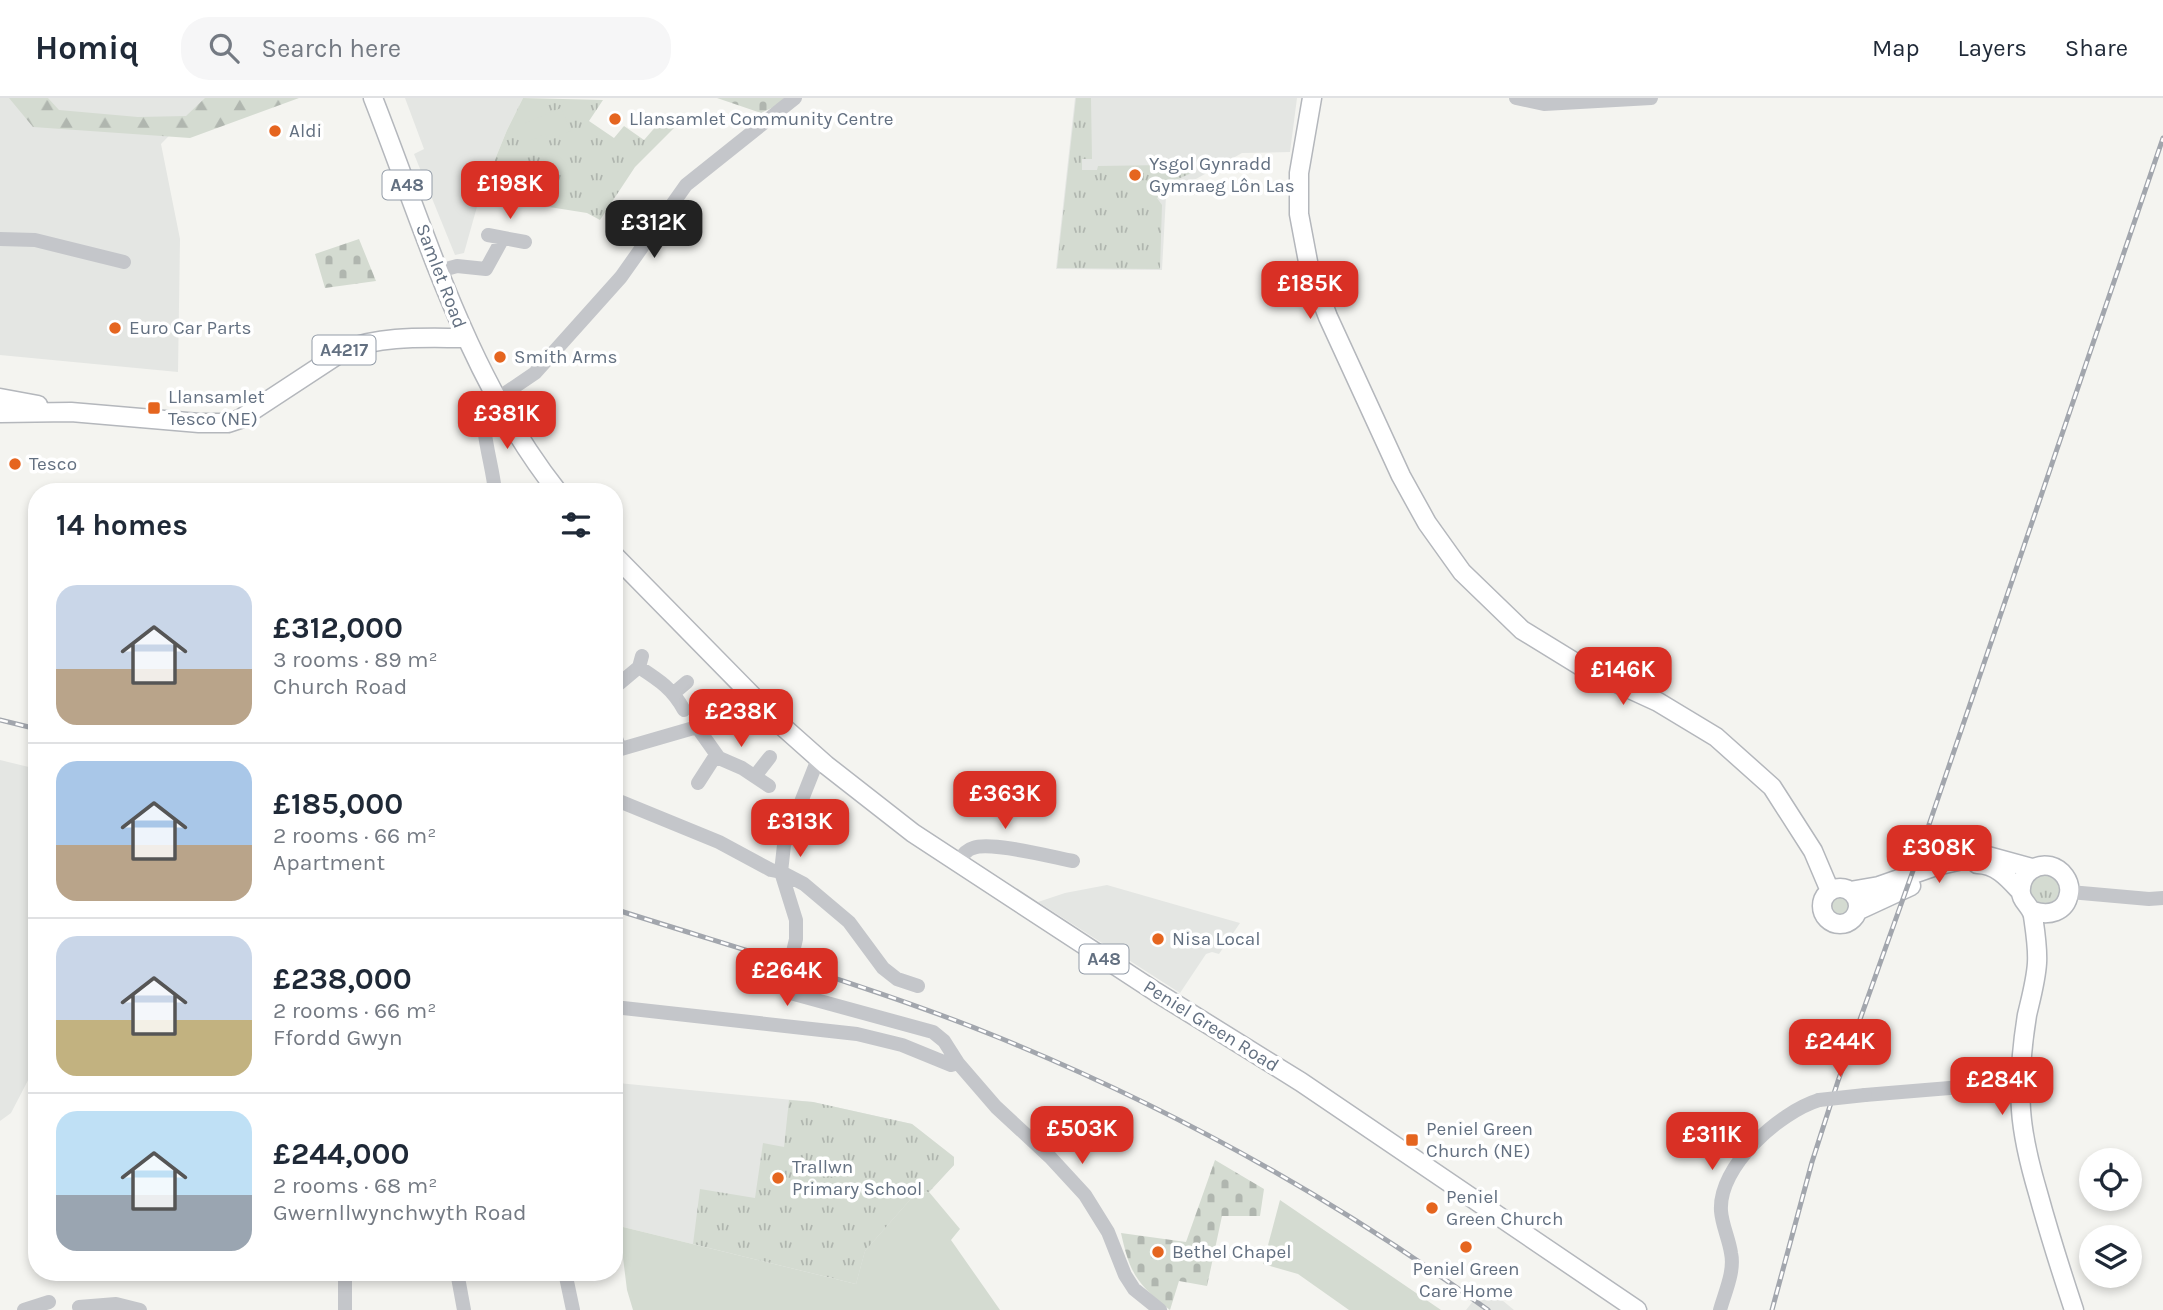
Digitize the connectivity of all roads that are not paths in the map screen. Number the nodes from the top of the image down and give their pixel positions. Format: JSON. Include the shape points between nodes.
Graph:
{"nodes":[{"id":1,"x":373,"y":98,"type":"edge"},
{"id":2,"x":795,"y":98,"type":"edge"},
{"id":3,"x":1312,"y":98,"type":"edge"},
{"id":4,"x":1516,"y":98,"type":"edge"},
{"id":5,"x":1651,"y":98,"type":"edge"},
{"id":6,"x":488,"y":235,"type":"dead end"},
{"id":7,"x":503,"y":238,"type":"junction"},
{"id":8,"x":0,"y":239,"type":"edge"},
{"id":9,"x":525,"y":242,"type":"dead end"},
{"id":10,"x":124,"y":262,"type":"dead end"},
{"id":11,"x":439,"y":271,"type":"junction"},
{"id":12,"x":447,"y":290,"type":"junction"},
{"id":13,"x":435,"y":338,"type":"junction"},
{"id":14,"x":465,"y":338,"type":"junction"},
{"id":15,"x":0,"y":398,"type":"edge"},
{"id":16,"x":498,"y":399,"type":"junction"},
{"id":17,"x":71,"y":412,"type":"junction"},
{"id":18,"x":0,"y":413,"type":"edge"},
{"id":19,"x":494,"y":483,"type":"edge"},
{"id":20,"x":551,"y":483,"type":"edge"},
{"id":21,"x":623,"y":564,"type":"edge"},
{"id":22,"x":623,"y":679,"type":"edge"},
{"id":23,"x":687,"y":682,"type":"dead end"},
{"id":24,"x":674,"y":693,"type":"junction"},
{"id":25,"x":749,"y":695,"type":"junction"},
{"id":26,"x":684,"y":710,"type":"dead end"},
{"id":27,"x":697,"y":727,"type":"junction"},
{"id":28,"x":623,"y":748,"type":"edge"},
{"id":29,"x":716,"y":755,"type":"junction"},
{"id":30,"x":770,"y":757,"type":"dead end"},
{"id":31,"x":818,"y":759,"type":"junction"},
{"id":32,"x":755,"y":776,"type":"junction"},
{"id":33,"x":698,"y":783,"type":"dead end"},
{"id":34,"x":769,"y":786,"type":"dead end"},
{"id":35,"x":623,"y":803,"type":"edge"},
{"id":36,"x":1073,"y":861,"type":"dead end"},
{"id":37,"x":957,"y":863,"type":"junction"},
{"id":38,"x":2032,"y":869,"type":"junction"},
{"id":39,"x":781,"y":872,"type":"junction"},
{"id":40,"x":1830,"y":891,"type":"junction"},
{"id":41,"x":1850,"y":891,"type":"junction"},
{"id":42,"x":2020,"y":891,"type":"junction"},
{"id":43,"x":2070,"y":892,"type":"junction"},
{"id":44,"x":2163,"y":898,"type":"edge"},
{"id":45,"x":1857,"y":911,"type":"junction"},
{"id":46,"x":2032,"y":911,"type":"junction"},
{"id":47,"x":918,"y":986,"type":"dead end"},
{"id":48,"x":623,"y":1008,"type":"edge"},
{"id":49,"x":860,"y":1012,"type":"junction"},
{"id":50,"x":857,"y":1034,"type":"junction"},
{"id":51,"x":958,"y":1063,"type":"junction"},
{"id":52,"x":1998,"y":1084,"type":"dead end"},
{"id":53,"x":345,"y":1281,"type":"edge"},
{"id":54,"x":459,"y":1281,"type":"edge"},
{"id":55,"x":567,"y":1281,"type":"edge"},
{"id":56,"x":49,"y":1302,"type":"dead end"},
{"id":57,"x":79,"y":1307,"type":"dead end"},
{"id":58,"x":24,"y":1310,"type":"edge"},
{"id":59,"x":140,"y":1310,"type":"edge"},
{"id":60,"x":345,"y":1310,"type":"edge"},
{"id":61,"x":464,"y":1310,"type":"edge"},
{"id":62,"x":572,"y":1310,"type":"edge"},
{"id":63,"x":1160,"y":1310,"type":"edge"},
{"id":64,"x":1637,"y":1310,"type":"edge"},
{"id":65,"x":1720,"y":1310,"type":"edge"},
{"id":66,"x":2074,"y":1310,"type":"edge"}],
"edges":[{"from":1,"to":11,"type":"main road","name":"Samlet Road","number":"A48"},
{"from":2,"to":16,"type":"street","via":[[686,185],[621,277],[535,373]]},
{"from":3,"to":40,"type":"main road","via":[[1299,173],[1299,214],[1309,267],[1328,317],[1427,523],[1462,572],[1522,630],[1716,737],[1772,787],[1813,851]]},
{"from":4,"to":5,"type":"street","via":[[1544,104]]},
{"from":6,"to":7,"type":"street"},
{"from":7,"to":9,"type":"street"},
{"from":7,"to":11,"type":"street","via":[[486,270],[457,266]]},
{"from":8,"to":10,"type":"street","via":[[35,240]]},
{"from":11,"to":12,"type":"main road","name":"Samlet Road","number":"A48"},
{"from":12,"to":13,"type":"main road","via":[[450,310]]},
{"from":12,"to":14,"type":"main road","name":"Samlet Road","number":"A48"},
{"from":13,"to":14,"type":"main road","name":"Samlet Road","number":"A4217"},
{"from":13,"to":17,"type":"main road","name":"Samlet Road","number":"A4217","via":[[370,343],[345,350],[240,419],[228,422]]},
{"from":14,"to":16,"type":"main road","number":"A48"},
{"from":15,"to":17,"type":"main road","name":"Samlet Road","number":"A4217"},
{"from":16,"to":19,"type":"street","via":[[483,411]]},
{"from":16,"to":20,"type":"main road","number":"A48"},
{"from":17,"to":18,"type":"main road","name":"Samlet Road","number":"A4217"},
{"from":21,"to":25,"type":"main road","name":"Peniel Green Road","number":"A48"},
{"from":22,"to":24,"type":"street","via":[[641,661]]},
{"from":23,"to":24,"type":"street"},
{"from":24,"to":26,"type":"street"},
{"from":25,"to":27,"type":"street","via":[[723,716]]},
{"from":25,"to":31,"type":"main road","name":"Peniel Green Road","number":"A48"},
{"from":27,"to":28,"type":"street"},
{"from":27,"to":29,"type":"street"},
{"from":29,"to":32,"type":"street"},
{"from":29,"to":33,"type":"street"},
{"from":30,"to":32,"type":"street"},
{"from":31,"to":37,"type":"main road","name":"Peniel Green Road","number":"A48"},
{"from":31,"to":39,"type":"street","via":[[784,845]]},
{"from":32,"to":34,"type":"street"},
{"from":35,"to":39,"type":"street"},
{"from":36,"to":37,"type":"street","via":[[976,846]]},
{"from":37,"to":64,"type":"main road","name":"Peniel Green Road","number":"A48","via":[[1301,1082]]},
{"from":38,"to":41,"type":"main road","via":[[1984,855]]},
{"from":38,"to":42,"type":"main road","via":[[2023,878]]},
{"from":38,"to":43,"type":"main road","via":[[2053,866],[2068,881]]},
{"from":39,"to":47,"type":"street","via":[[804,884],[849,922],[883,968]]},
{"from":39,"to":49,"type":"street","via":[[796,920],[787,989],[794,995]]},
{"from":40,"to":41,"type":"main road"},
{"from":40,"to":45,"type":"main road","via":[[1821,906],[1829,921],[1845,924]]},
{"from":41,"to":45,"type":"main road"},
{"from":42,"to":45,"type":"main road","via":[[2004,873],[1985,864],[1968,865],[1939,872]]},
{"from":42,"to":46,"type":"main road"},
{"from":43,"to":44,"type":"street"},
{"from":43,"to":46,"type":"main road","via":[[2066,904],[2056,912]]},
{"from":46,"to":66,"type":"main road","via":[[2037,962],[2023,1042],[2021,1110],[2026,1152]]},
{"from":48,"to":50,"type":"street"},
{"from":49,"to":50,"type":"street"},
{"from":49,"to":51,"type":"street","via":[[933,1032]]},
{"from":50,"to":51,"type":"street","via":[[902,1045],[951,1065]]},
{"from":51,"to":63,"type":"street","via":[[1085,1195],[1108,1232],[1133,1289]]},
{"from":52,"to":65,"type":"street","bridge":true,"via":[[1819,1100],[1758,1139],[1725,1185],[1721,1211],[1732,1264]]},
{"from":53,"to":60,"type":"street"},
{"from":54,"to":61,"type":"street"},
{"from":55,"to":62,"type":"street"},
{"from":56,"to":58,"type":"street"},
{"from":57,"to":59,"type":"street","via":[[104,1298]]}]}
